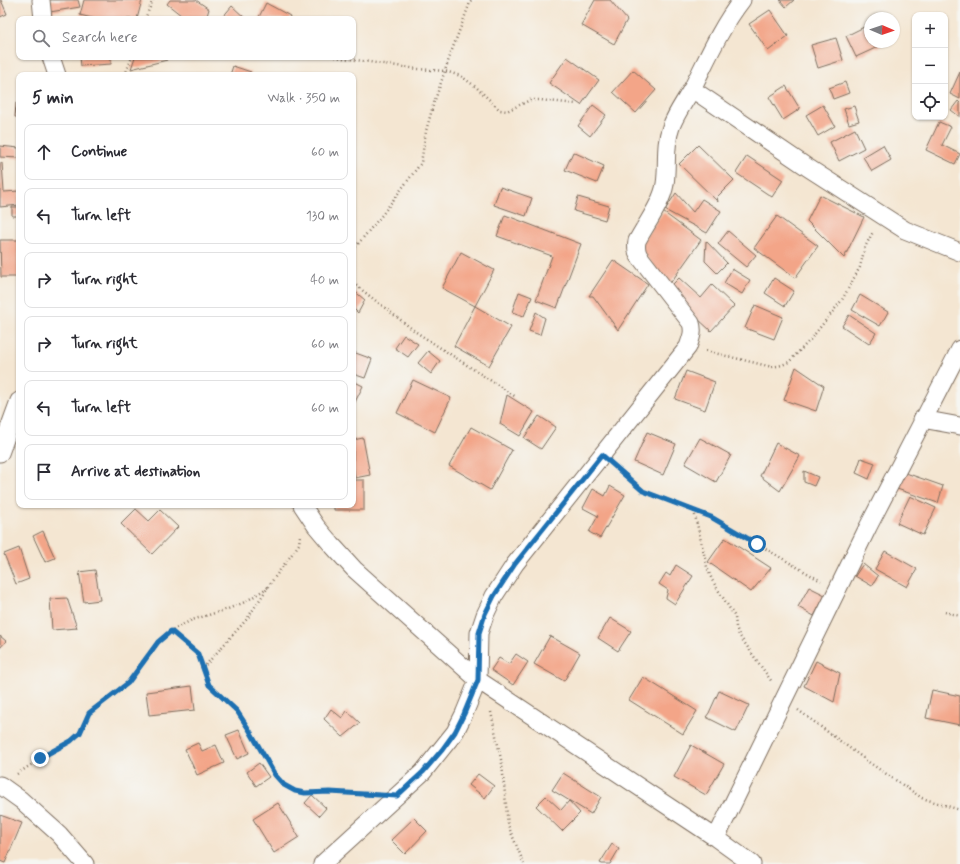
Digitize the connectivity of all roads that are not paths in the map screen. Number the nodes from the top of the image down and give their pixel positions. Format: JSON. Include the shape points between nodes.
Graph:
{"nodes":[{"id":1,"x":41,"y":0,"type":"edge"},
{"id":2,"x":742,"y":0,"type":"edge"},
{"id":3,"x":43,"y":16,"type":"edge"},
{"id":4,"x":52,"y":60,"type":"edge"},
{"id":5,"x":56,"y":72,"type":"edge"},
{"id":6,"x":692,"y":89,"type":"junction"},
{"id":7,"x":960,"y":252,"type":"edge"},
{"id":8,"x":960,"y":349,"type":"edge"},
{"id":9,"x":16,"y":409,"type":"edge"},
{"id":10,"x":922,"y":419,"type":"junction"},
{"id":11,"x":960,"y":426,"type":"edge"},
{"id":12,"x":0,"y":453,"type":"edge"},
{"id":13,"x":304,"y":508,"type":"edge"},
{"id":14,"x":482,"y":683,"type":"junction"},
{"id":15,"x":0,"y":786,"type":"edge"},
{"id":16,"x":716,"y":838,"type":"junction"},
{"id":17,"x":85,"y":864,"type":"edge"},
{"id":18,"x":322,"y":864,"type":"edge"},
{"id":19,"x":752,"y":864,"type":"edge"}],
"edges":[{"from":1,"to":3,"type":"street"},
{"from":2,"to":6,"type":"street","via":[[720,32]]},
{"from":4,"to":5,"type":"street"},
{"from":6,"to":7,"type":"street","via":[[905,230]]},
{"from":6,"to":14,"type":"street","via":[[671,126],[662,196],[637,241],[636,250],[691,323],[693,334],[688,347],[515,564],[494,596],[479,633]]},
{"from":8,"to":10,"type":"street"},
{"from":9,"to":12,"type":"street"},
{"from":10,"to":11,"type":"street"},
{"from":10,"to":16,"type":"street"},
{"from":13,"to":14,"type":"street","via":[[324,536],[354,569]]},
{"from":14,"to":16,"type":"street"},
{"from":14,"to":18,"type":"street","via":[[455,732],[423,772]]},
{"from":15,"to":17,"type":"street","via":[[21,800],[59,834]]},
{"from":16,"to":19,"type":"street"}]}
